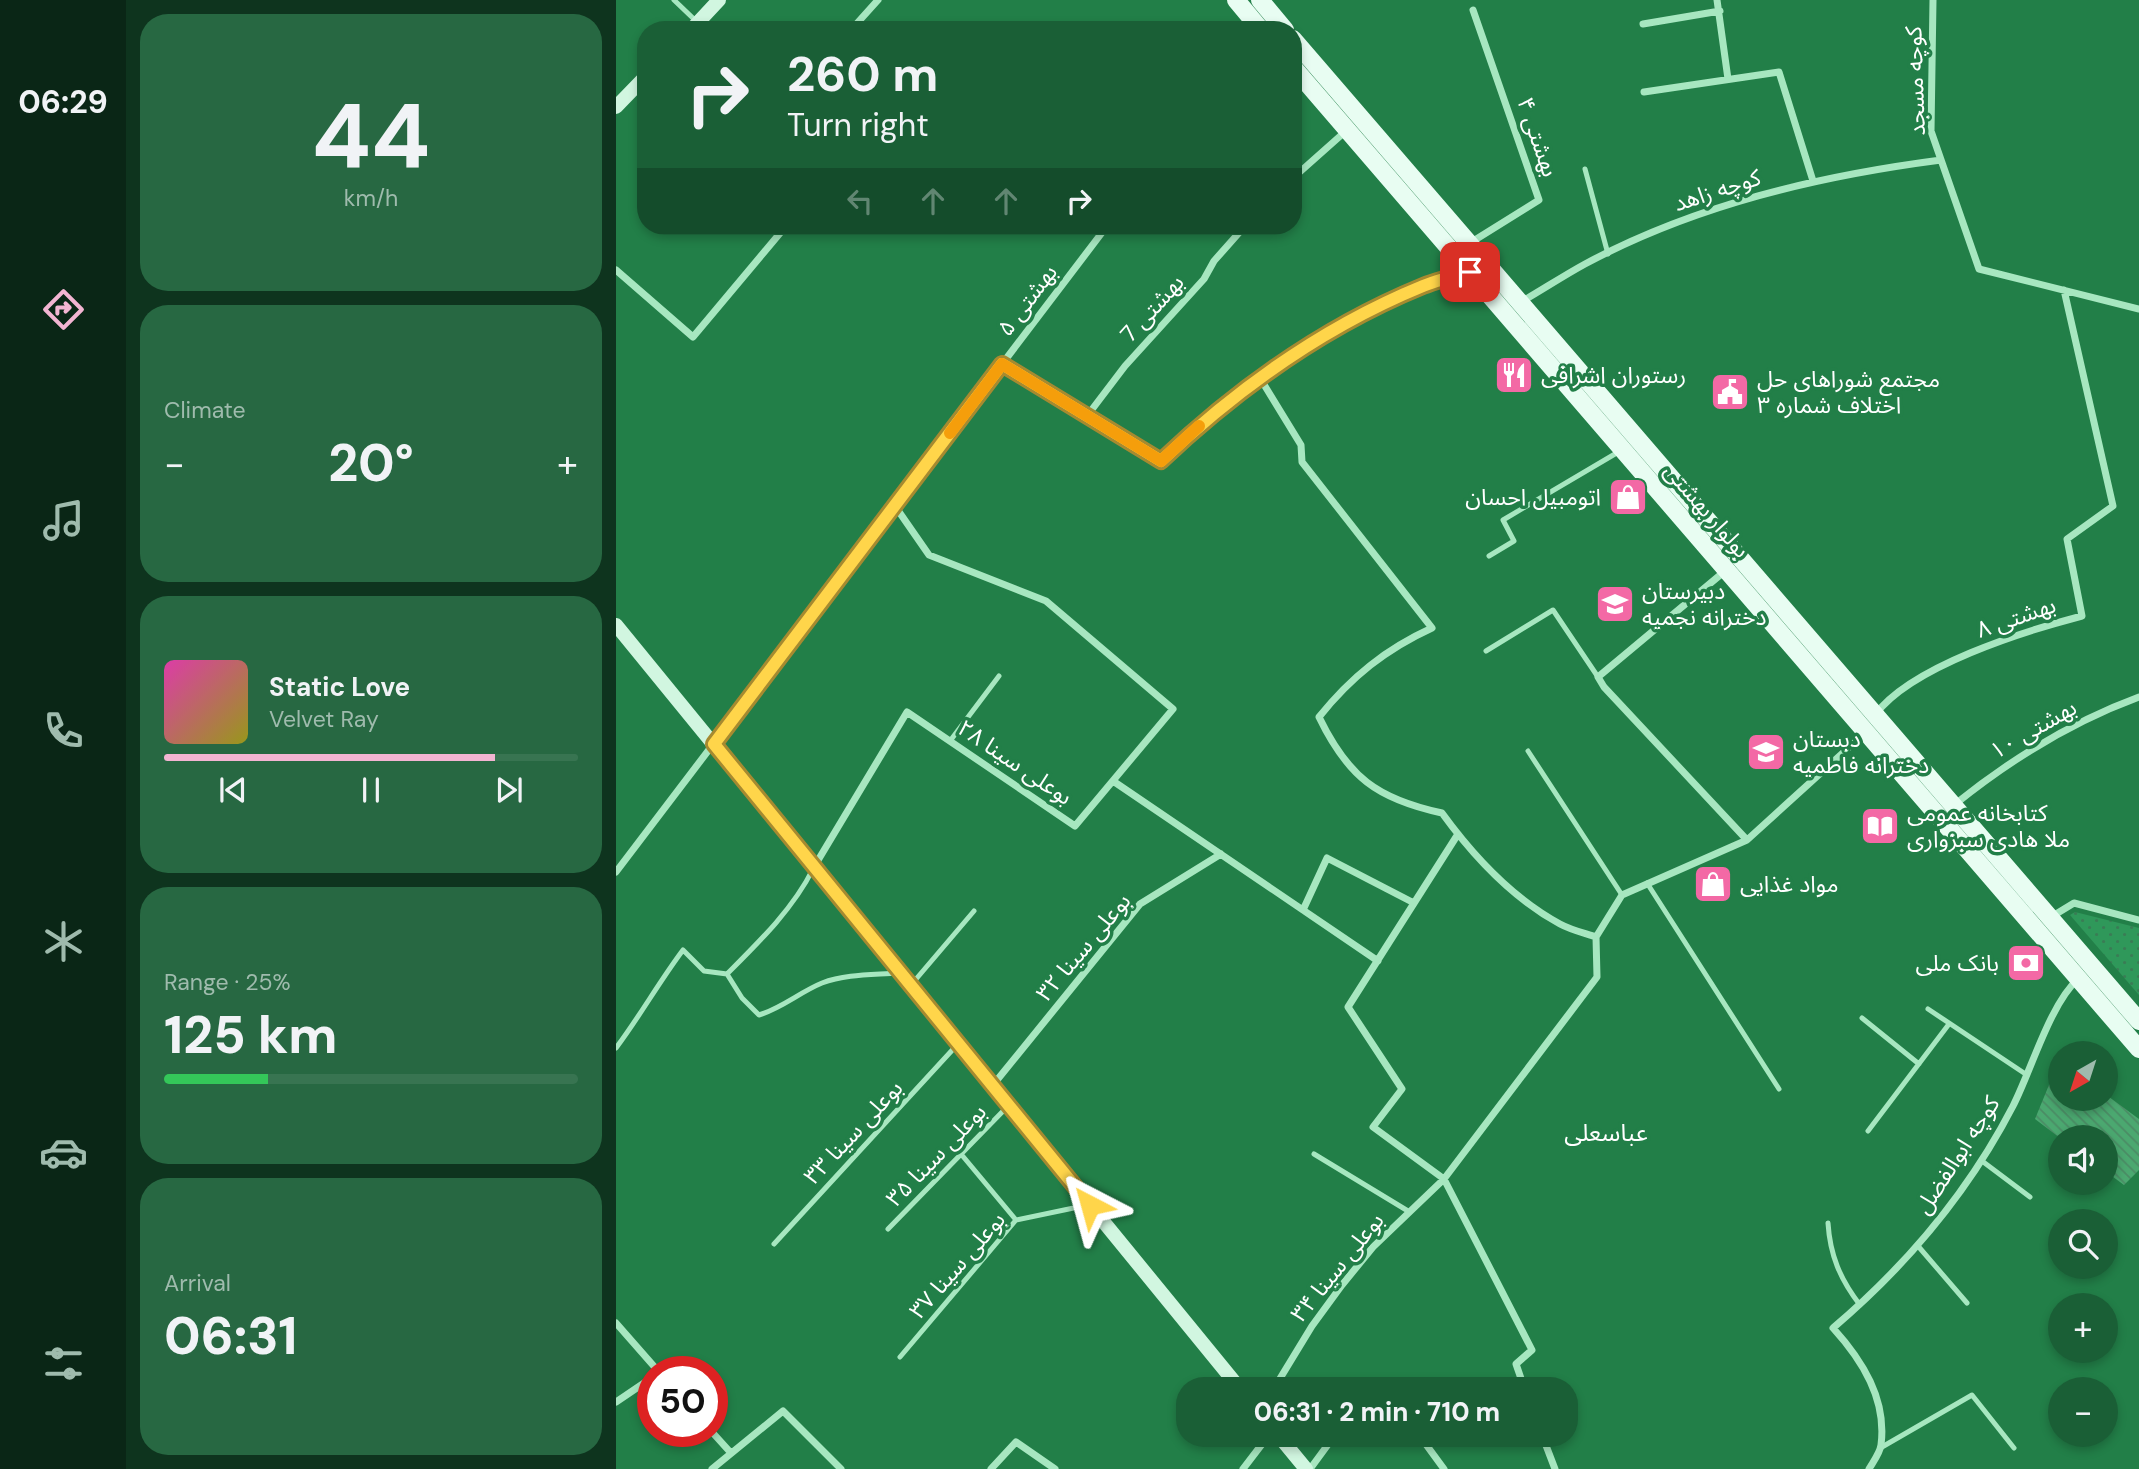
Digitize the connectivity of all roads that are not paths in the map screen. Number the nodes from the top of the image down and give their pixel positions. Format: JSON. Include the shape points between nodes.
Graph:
{"nodes":[{"id":1,"x":674,"y":0,"type":"edge"},
{"id":2,"x":719,"y":0,"type":"edge"},
{"id":3,"x":878,"y":0,"type":"edge"},
{"id":4,"x":1236,"y":0,"type":"edge"},
{"id":5,"x":1260,"y":0,"type":"edge"},
{"id":6,"x":1717,"y":0,"type":"edge"},
{"id":7,"x":1933,"y":0,"type":"edge"},
{"id":8,"x":1473,"y":10,"type":"dead end"},
{"id":9,"x":1720,"y":10,"type":"junction"},
{"id":10,"x":690,"y":21,"type":"edge"},
{"id":11,"x":699,"y":21,"type":"edge"},
{"id":12,"x":859,"y":21,"type":"edge"},
{"id":13,"x":1254,"y":21,"type":"edge"},
{"id":14,"x":1278,"y":21,"type":"edge"},
{"id":15,"x":1643,"y":24,"type":"dead end"},
{"id":16,"x":1302,"y":49,"type":"edge"},
{"id":17,"x":1728,"y":79,"type":"junction"},
{"id":18,"x":1302,"y":81,"type":"edge"},
{"id":19,"x":637,"y":85,"type":"edge"},
{"id":20,"x":1644,"y":92,"type":"dead end"},
{"id":21,"x":616,"y":107,"type":"edge"},
{"id":22,"x":1347,"y":130,"type":"junction"},
{"id":23,"x":1941,"y":160,"type":"junction"},
{"id":24,"x":1585,"y":169,"type":"dead end"},
{"id":25,"x":1302,"y":170,"type":"edge"},
{"id":26,"x":1813,"y":181,"type":"junction"},
{"id":27,"x":778,"y":235,"type":"edge"},
{"id":28,"x":1100,"y":235,"type":"edge"},
{"id":29,"x":1237,"y":235,"type":"edge"},
{"id":30,"x":1470,"y":244,"type":"junction"},
{"id":31,"x":1608,"y":254,"type":"junction"},
{"id":32,"x":616,"y":270,"type":"edge"},
{"id":33,"x":1470,"y":272,"type":"junction"},
{"id":34,"x":2064,"y":290,"type":"junction"},
{"id":35,"x":1520,"y":302,"type":"junction"},
{"id":36,"x":2139,"y":309,"type":"edge"},
{"id":37,"x":1002,"y":364,"type":"junction"},
{"id":38,"x":1260,"y":378,"type":"junction"},
{"id":39,"x":1087,"y":416,"type":"junction"},
{"id":40,"x":1623,"y":450,"type":"junction"},
{"id":41,"x":894,"y":506,"type":"junction"},
{"id":42,"x":1489,"y":556,"type":"dead end"},
{"id":43,"x":1727,"y":570,"type":"junction"},
{"id":44,"x":616,"y":625,"type":"edge"},
{"id":45,"x":1486,"y":651,"type":"dead end"},
{"id":46,"x":999,"y":676,"type":"dead end"},
{"id":47,"x":1598,"y":677,"type":"junction"},
{"id":48,"x":2139,"y":697,"type":"edge"},
{"id":49,"x":1875,"y":715,"type":"junction"},
{"id":50,"x":1864,"y":730,"type":"junction"},
{"id":51,"x":950,"y":741,"type":"junction"},
{"id":52,"x":714,"y":744,"type":"junction"},
{"id":53,"x":1528,"y":751,"type":"dead end"},
{"id":54,"x":1113,"y":780,"type":"junction"},
{"id":55,"x":1954,"y":806,"type":"junction"},
{"id":56,"x":1458,"y":834,"type":"junction"},
{"id":57,"x":1747,"y":840,"type":"junction"},
{"id":58,"x":1221,"y":854,"type":"junction"},
{"id":59,"x":814,"y":867,"type":"junction"},
{"id":60,"x":616,"y":872,"type":"edge"},
{"id":61,"x":1647,"y":883,"type":"junction"},
{"id":62,"x":1622,"y":895,"type":"junction"},
{"id":63,"x":1415,"y":903,"type":"junction"},
{"id":64,"x":1303,"y":910,"type":"junction"},
{"id":65,"x":974,"y":911,"type":"dead end"},
{"id":66,"x":2050,"y":918,"type":"junction"},
{"id":67,"x":2139,"y":920,"type":"edge"},
{"id":68,"x":1596,"y":937,"type":"junction"},
{"id":69,"x":1378,"y":961,"type":"junction"},
{"id":70,"x":901,"y":973,"type":"junction"},
{"id":71,"x":727,"y":974,"type":"junction"},
{"id":72,"x":2078,"y":978,"type":"junction"},
{"id":73,"x":911,"y":985,"type":"junction"},
{"id":74,"x":1928,"y":1009,"type":"dead end"},
{"id":75,"x":1861,"y":1018,"type":"dead end"},
{"id":76,"x":2139,"y":1021,"type":"edge"},
{"id":77,"x":1949,"y":1024,"type":"junction"},
{"id":78,"x":959,"y":1043,"type":"junction"},
{"id":79,"x":616,"y":1048,"type":"edge"},
{"id":80,"x":2139,"y":1049,"type":"edge"},
{"id":81,"x":1919,"y":1064,"type":"junction"},
{"id":82,"x":2027,"y":1075,"type":"junction"},
{"id":83,"x":993,"y":1086,"type":"junction"},
{"id":84,"x":1779,"y":1089,"type":"dead end"},
{"id":85,"x":1009,"y":1105,"type":"junction"},
{"id":86,"x":1868,"y":1131,"type":"dead end"},
{"id":87,"x":961,"y":1154,"type":"junction"},
{"id":88,"x":1314,"y":1154,"type":"dead end"},
{"id":89,"x":1982,"y":1161,"type":"junction"},
{"id":90,"x":1444,"y":1179,"type":"junction"},
{"id":91,"x":2030,"y":1197,"type":"dead end"},
{"id":92,"x":1090,"y":1205,"type":"junction"},
{"id":93,"x":1408,"y":1212,"type":"junction"},
{"id":94,"x":1016,"y":1220,"type":"junction"},
{"id":95,"x":1828,"y":1223,"type":"dead end"},
{"id":96,"x":888,"y":1229,"type":"dead end"},
{"id":97,"x":774,"y":1244,"type":"dead end"},
{"id":98,"x":1919,"y":1246,"type":"junction"},
{"id":99,"x":1967,"y":1303,"type":"dead end"},
{"id":100,"x":1860,"y":1305,"type":"junction"},
{"id":101,"x":616,"y":1323,"type":"edge"},
{"id":102,"x":645,"y":1356,"type":"edge"},
{"id":103,"x":900,"y":1357,"type":"dead end"},
{"id":104,"x":1230,"y":1377,"type":"edge"},
{"id":105,"x":1281,"y":1377,"type":"edge"},
{"id":106,"x":1520,"y":1377,"type":"edge"},
{"id":107,"x":637,"y":1388,"type":"edge"},
{"id":108,"x":616,"y":1402,"type":"edge"},
{"id":109,"x":726,"y":1447,"type":"edge"},
{"id":110,"x":1260,"y":1447,"type":"edge"},
{"id":111,"x":1289,"y":1447,"type":"edge"},
{"id":112,"x":1325,"y":1447,"type":"edge"},
{"id":113,"x":1428,"y":1447,"type":"edge"},
{"id":114,"x":1547,"y":1447,"type":"edge"},
{"id":115,"x":1882,"y":1447,"type":"junction"},
{"id":116,"x":2014,"y":1448,"type":"dead end"},
{"id":117,"x":731,"y":1453,"type":"junction"},
{"id":118,"x":712,"y":1469,"type":"edge"},
{"id":119,"x":841,"y":1469,"type":"edge"},
{"id":120,"x":991,"y":1469,"type":"edge"},
{"id":121,"x":1055,"y":1469,"type":"edge"},
{"id":122,"x":1243,"y":1469,"type":"edge"},
{"id":123,"x":1308,"y":1469,"type":"edge"},
{"id":124,"x":1444,"y":1469,"type":"edge"},
{"id":125,"x":1555,"y":1469,"type":"edge"},
{"id":126,"x":1869,"y":1469,"type":"edge"}],
"edges":[{"from":1,"to":10,"type":"lane"},
{"from":2,"to":11,"type":"main road"},
{"from":3,"to":12,"type":"street"},
{"from":4,"to":13,"type":"main road"},
{"from":5,"to":14,"type":"main road"},
{"from":6,"to":9,"type":"street"},
{"from":7,"to":23,"type":"street","name":"کوچه مسجد","via":[[1931,131]]},
{"from":8,"to":30,"type":"street","name":"بهشتی ۴","via":[[1539,200]]},
{"from":9,"to":15,"type":"street"},
{"from":9,"to":17,"type":"street"},
{"from":16,"to":30,"type":"main road","name":"بولوار بهشتی"},
{"from":17,"to":20,"type":"street"},
{"from":17,"to":26,"type":"street","via":[[1779,72]]},
{"from":18,"to":22,"type":"main road","name":"بولوار بهشتی"},
{"from":19,"to":21,"type":"main road"},
{"from":22,"to":25,"type":"street"},
{"from":22,"to":33,"type":"main road","name":"بولوار بهشتی"},
{"from":23,"to":26,"type":"street","name":"کوچه زاهد"},
{"from":23,"to":34,"type":"street","name":"کوچه مسجد","via":[[1979,268]]},
{"from":24,"to":31,"type":"lane"},
{"from":26,"to":31,"type":"street","name":"کوچه زاهد","via":[[1735,202]]},
{"from":27,"to":32,"type":"street","via":[[693,337]]},
{"from":28,"to":37,"type":"street","name":"بهشتی ۵"},
{"from":29,"to":39,"type":"street","name":"بهشتی 7"},
{"from":30,"to":35,"type":"main road","name":"بولوار بهشتی"},
{"from":31,"to":35,"type":"street","name":"کوچه زاهد"},
{"from":33,"to":38,"type":"street","via":[[1425,285],[1363,314]]},
{"from":33,"to":40,"type":"main road","name":"بولوار بهشتی"},
{"from":34,"to":36,"type":"street"},
{"from":34,"to":49,"type":"street","name":"بهشتی ۸","via":[[2113,506],[2067,539],[2082,616],[2002,640],[1947,664],[1905,688]]},
{"from":35,"to":49,"type":"main road","name":"بولوار بهشتی"},
{"from":37,"to":39,"type":"street"},
{"from":37,"to":41,"type":"street","name":"بهشتی ۵"},
{"from":38,"to":39,"type":"street","via":[[1161,461]]},
{"from":38,"to":56,"type":"street","via":[[1301,445],[1302,462],[1432,628],[1406,640],[1358,674],[1319,717],[1333,747],[1354,772],[1390,797],[1443,813]]},
{"from":40,"to":42,"type":"lane","via":[[1503,520],[1514,541]]},
{"from":40,"to":43,"type":"main road","name":"بولوار بهشتی"},
{"from":41,"to":52,"type":"street","name":"بهشتی ۵"},
{"from":41,"to":54,"type":"street","name":"بوعلی سینا ۲۸","via":[[929,555],[1046,601],[1173,709]]},
{"from":43,"to":47,"type":"street"},
{"from":43,"to":50,"type":"main road","name":"بولوار بهشتی"},
{"from":44,"to":52,"type":"main road"},
{"from":45,"to":47,"type":"lane","via":[[1553,610]]},
{"from":46,"to":51,"type":"lane"},
{"from":47,"to":57,"type":"street"},
{"from":48,"to":55,"type":"street","name":"بهشتی ۱۰","via":[[2027,752]]},
{"from":49,"to":55,"type":"main road","name":"بولوار بهشتی"},
{"from":50,"to":57,"type":"street"},
{"from":50,"to":72,"type":"main road","name":"بولوار بهشتی"},
{"from":51,"to":54,"type":"street","name":"بوعلی سینا ۲۸","via":[[1074,826]]},
{"from":51,"to":59,"type":"street","name":"بوعلی سینا ۲۸","via":[[907,712]]},
{"from":52,"to":59,"type":"main road"},
{"from":52,"to":60,"type":"street","name":"بهشتی ۵"},
{"from":53,"to":62,"type":"lane"},
{"from":54,"to":58,"type":"street"},
{"from":55,"to":66,"type":"main road","name":"بولوار بهشتی"},
{"from":56,"to":63,"type":"street"},
{"from":56,"to":68,"type":"street","via":[[1480,861],[1533,907],[1562,926]]},
{"from":57,"to":61,"type":"street"},
{"from":58,"to":64,"type":"street"},
{"from":58,"to":83,"type":"street","name":"بوعلی سینا ۳۲","via":[[1140,904]]},
{"from":59,"to":70,"type":"main road"},
{"from":59,"to":71,"type":"lane","via":[[804,888]]},
{"from":61,"to":62,"type":"street"},
{"from":61,"to":84,"type":"lane"},
{"from":62,"to":68,"type":"street"},
{"from":63,"to":64,"type":"street","via":[[1327,858]]},
{"from":63,"to":69,"type":"street"},
{"from":64,"to":69,"type":"street"},
{"from":65,"to":73,"type":"lane"},
{"from":66,"to":67,"type":"street","via":[[2074,903]]},
{"from":66,"to":76,"type":"main road","name":"بولوار بهشتی"},
{"from":68,"to":90,"type":"street","name":"بوعلی سینا ۳۴","via":[[1597,977]]},
{"from":69,"to":90,"type":"street","via":[[1349,1007],[1402,1089],[1373,1127]]},
{"from":70,"to":71,"type":"lane","via":[[822,983],[759,1015]]},
{"from":70,"to":73,"type":"main road"},
{"from":71,"to":79,"type":"lane","via":[[704,971],[683,950]]},
{"from":72,"to":80,"type":"main road","name":"بولوار بهشتی"},
{"from":72,"to":82,"type":"street","name":"کوچه ابوالفضل","via":[[2068,987]]},
{"from":73,"to":78,"type":"main road"},
{"from":74,"to":77,"type":"lane"},
{"from":75,"to":81,"type":"lane"},
{"from":77,"to":81,"type":"lane"},
{"from":77,"to":82,"type":"lane"},
{"from":78,"to":83,"type":"main road"},
{"from":78,"to":97,"type":"lane","name":"بوعلی سینا ۳۳"},
{"from":81,"to":86,"type":"lane"},
{"from":82,"to":89,"type":"street","name":"کوچه ابوالفضل"},
{"from":83,"to":85,"type":"main road"},
{"from":85,"to":87,"type":"lane","name":"بوعلی سینا ۳۵"},
{"from":85,"to":92,"type":"main road"},
{"from":87,"to":94,"type":"lane"},
{"from":87,"to":96,"type":"lane","name":"بوعلی سینا ۳۵"},
{"from":88,"to":93,"type":"lane"},
{"from":89,"to":91,"type":"lane"},
{"from":89,"to":98,"type":"street","name":"کوچه ابوالفضل"},
{"from":90,"to":93,"type":"street","name":"بوعلی سینا ۳۴"},
{"from":90,"to":106,"type":"street","via":[[1532,1350],[1516,1364]]},
{"from":92,"to":94,"type":"lane","name":"بوعلی سینا ۳۷"},
{"from":92,"to":104,"type":"main road"},
{"from":93,"to":105,"type":"street","name":"بوعلی سینا ۳۴","via":[[1342,1285]]},
{"from":94,"to":103,"type":"lane","name":"بوعلی سینا ۳۷"},
{"from":95,"to":100,"type":"lane","via":[[1837,1266]]},
{"from":98,"to":99,"type":"lane"},
{"from":98,"to":100,"type":"street","name":"کوچه ابوالفضل"},
{"from":100,"to":115,"type":"street","name":"کوچه ابوالفضل","via":[[1833,1328],[1856,1353],[1872,1382],[1881,1414]]},
{"from":101,"to":102,"type":"street"},
{"from":107,"to":108,"type":"street"},
{"from":109,"to":117,"type":"street"},
{"from":110,"to":122,"type":"street"},
{"from":111,"to":123,"type":"main road"},
{"from":112,"to":123,"type":"street"},
{"from":113,"to":124,"type":"street"},
{"from":114,"to":125,"type":"street"},
{"from":115,"to":116,"type":"lane","via":[[1972,1395]]},
{"from":115,"to":126,"type":"street"},
{"from":117,"to":118,"type":"street"},
{"from":117,"to":119,"type":"street","via":[[783,1411]]},
{"from":120,"to":121,"type":"street","via":[[1016,1442]]}]}
